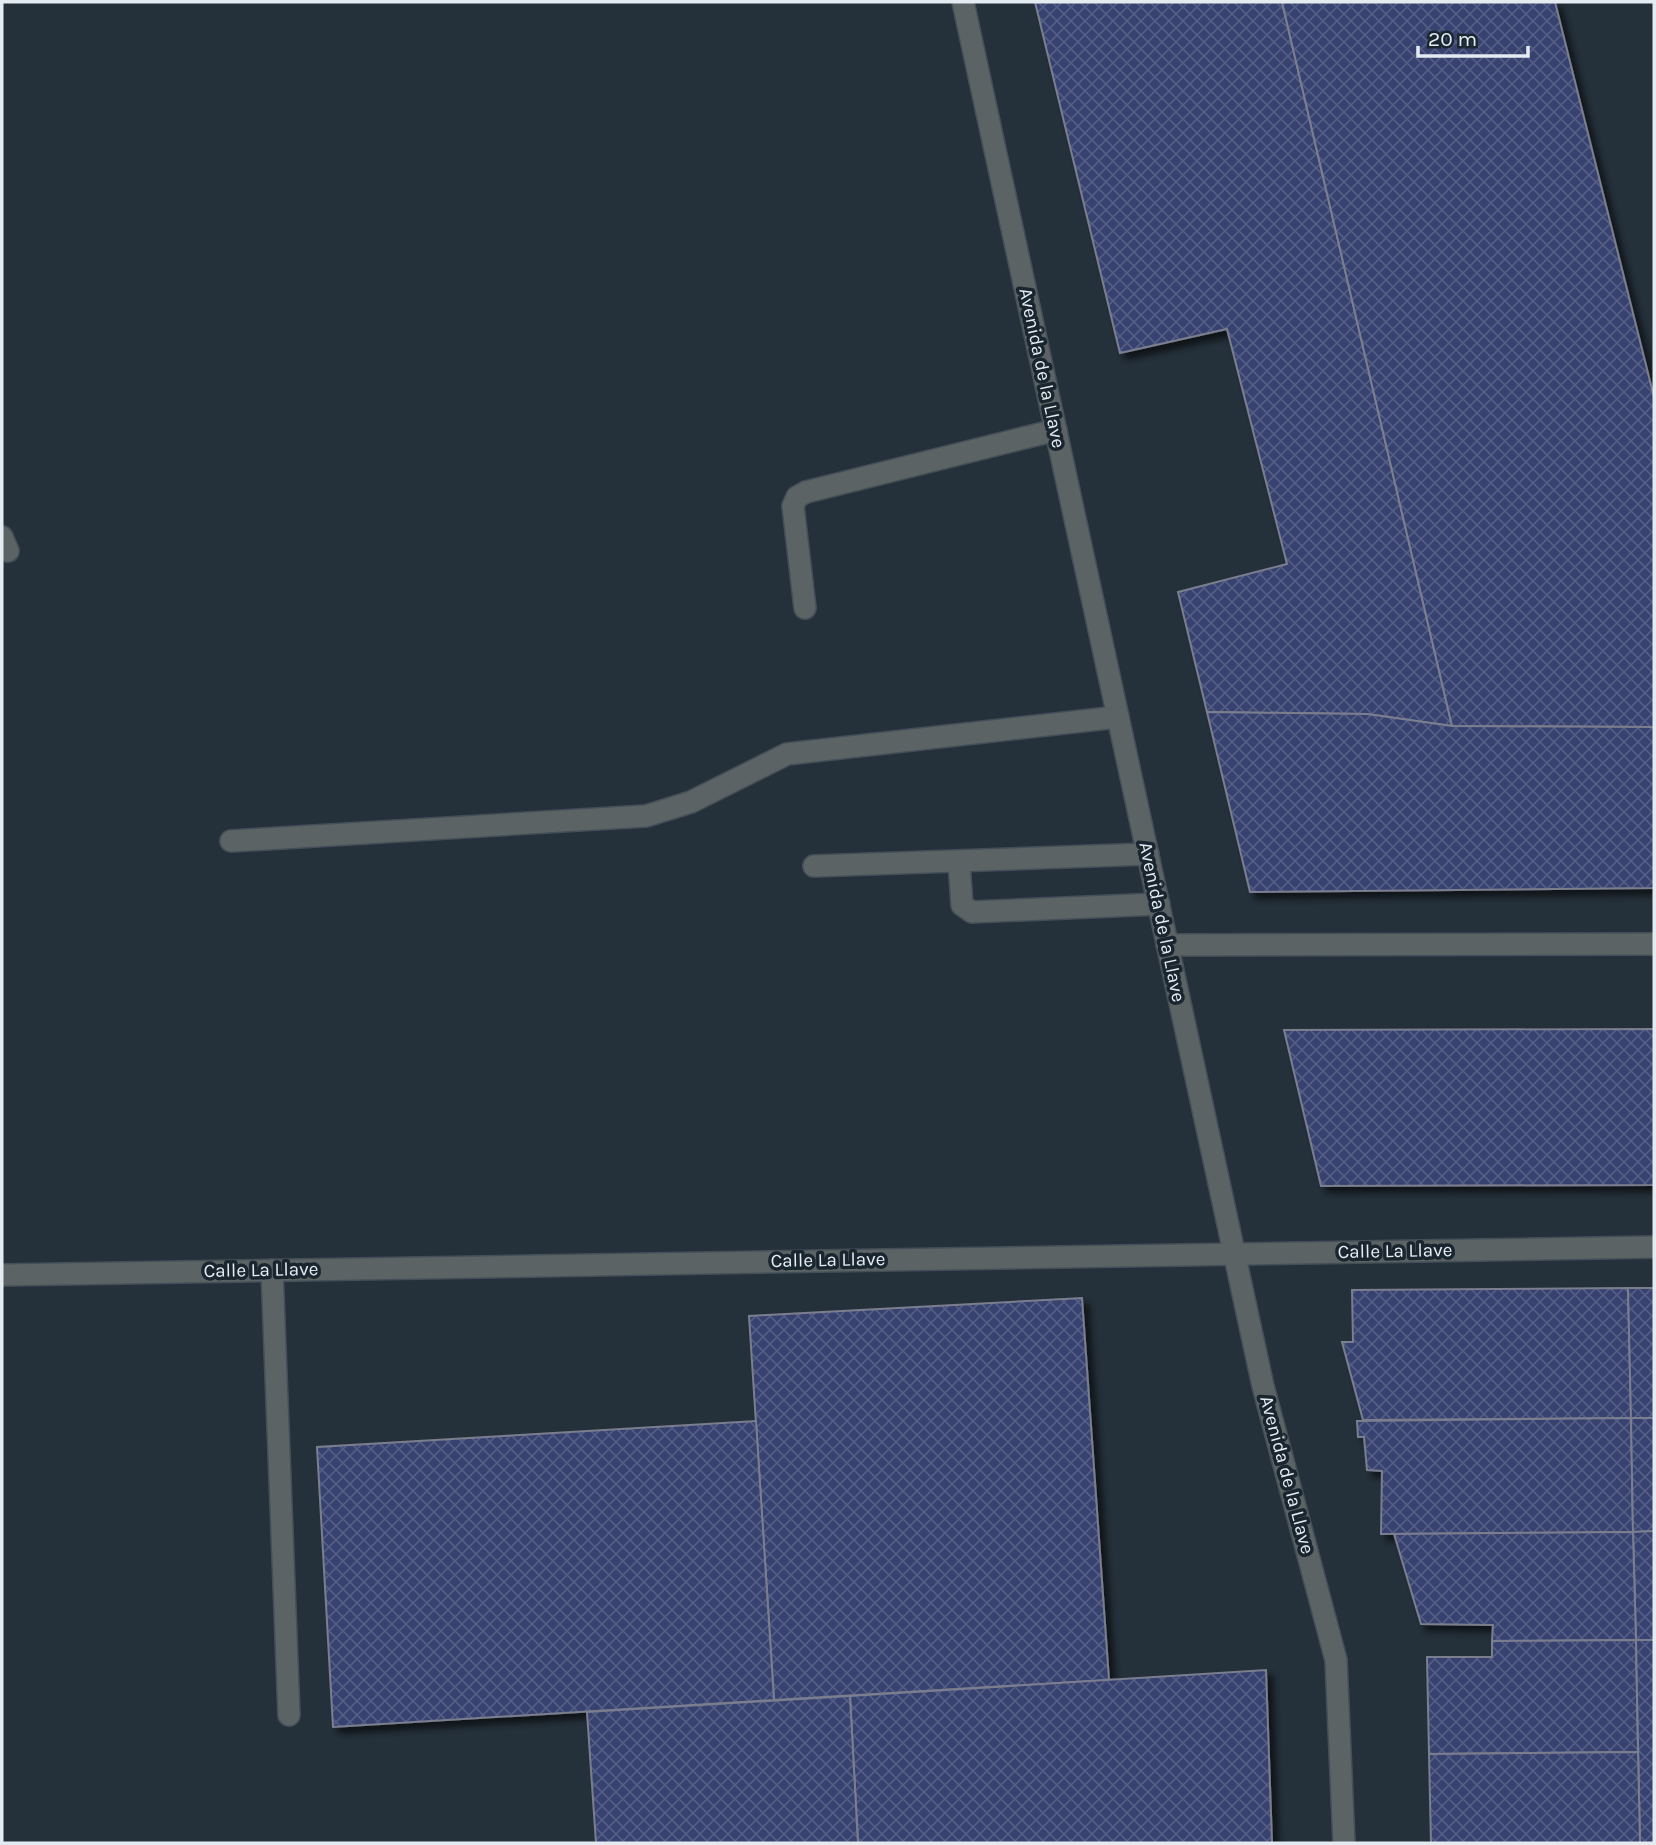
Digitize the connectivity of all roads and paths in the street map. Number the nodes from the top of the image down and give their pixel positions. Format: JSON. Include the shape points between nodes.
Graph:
{"nodes":[{"id":1,"x":963,"y":2,"type":"edge"},
{"id":2,"x":1056,"y":430,"type":"junction"},
{"id":3,"x":805,"y":608,"type":"dead end"},
{"id":4,"x":1118,"y":717,"type":"junction"},
{"id":5,"x":231,"y":841,"type":"dead end"},
{"id":6,"x":1148,"y":854,"type":"junction"},
{"id":7,"x":959,"y":862,"type":"junction"},
{"id":8,"x":814,"y":866,"type":"dead end"},
{"id":9,"x":1159,"y":904,"type":"junction"},
{"id":10,"x":1167,"y":944,"type":"junction"},
{"id":11,"x":1654,"y":944,"type":"edge"},
{"id":12,"x":1654,"y":1247,"type":"edge"},
{"id":13,"x":1234,"y":1254,"type":"junction"},
{"id":14,"x":272,"y":1270,"type":"junction"},
{"id":15,"x":2,"y":1275,"type":"edge"},
{"id":16,"x":289,"y":1716,"type":"dead end"},
{"id":17,"x":1344,"y":1843,"type":"edge"}],
"edges":[{"from":1,"to":2,"type":"street","name":"Avenida de la Llave"},
{"from":2,"to":3,"type":"street","via":[[797,497],[793,506]]},
{"from":2,"to":4,"type":"street","name":"Avenida de la Llave"},
{"from":4,"to":5,"type":"street","via":[[787,754],[691,802],[646,816]]},
{"from":4,"to":6,"type":"street","name":"Avenida de la Llave"},
{"from":6,"to":7,"type":"street"},
{"from":6,"to":9,"type":"street","name":"Avenida de la Llave"},
{"from":7,"to":8,"type":"street"},
{"from":7,"to":9,"type":"street","via":[[961,905],[972,912]]},
{"from":9,"to":10,"type":"street","name":"Avenida de la Llave"},
{"from":10,"to":11,"type":"street"},
{"from":10,"to":13,"type":"street","name":"Avenida de la Llave"},
{"from":12,"to":13,"type":"street","name":"Calle La Llave"},
{"from":13,"to":14,"type":"street","name":"Calle La Llave"},
{"from":13,"to":17,"type":"street","name":"Avenida de la Llave","via":[[1263,1386],[1336,1660]]},
{"from":14,"to":15,"type":"street","name":"Calle La Llave"},
{"from":14,"to":16,"type":"street"}]}
